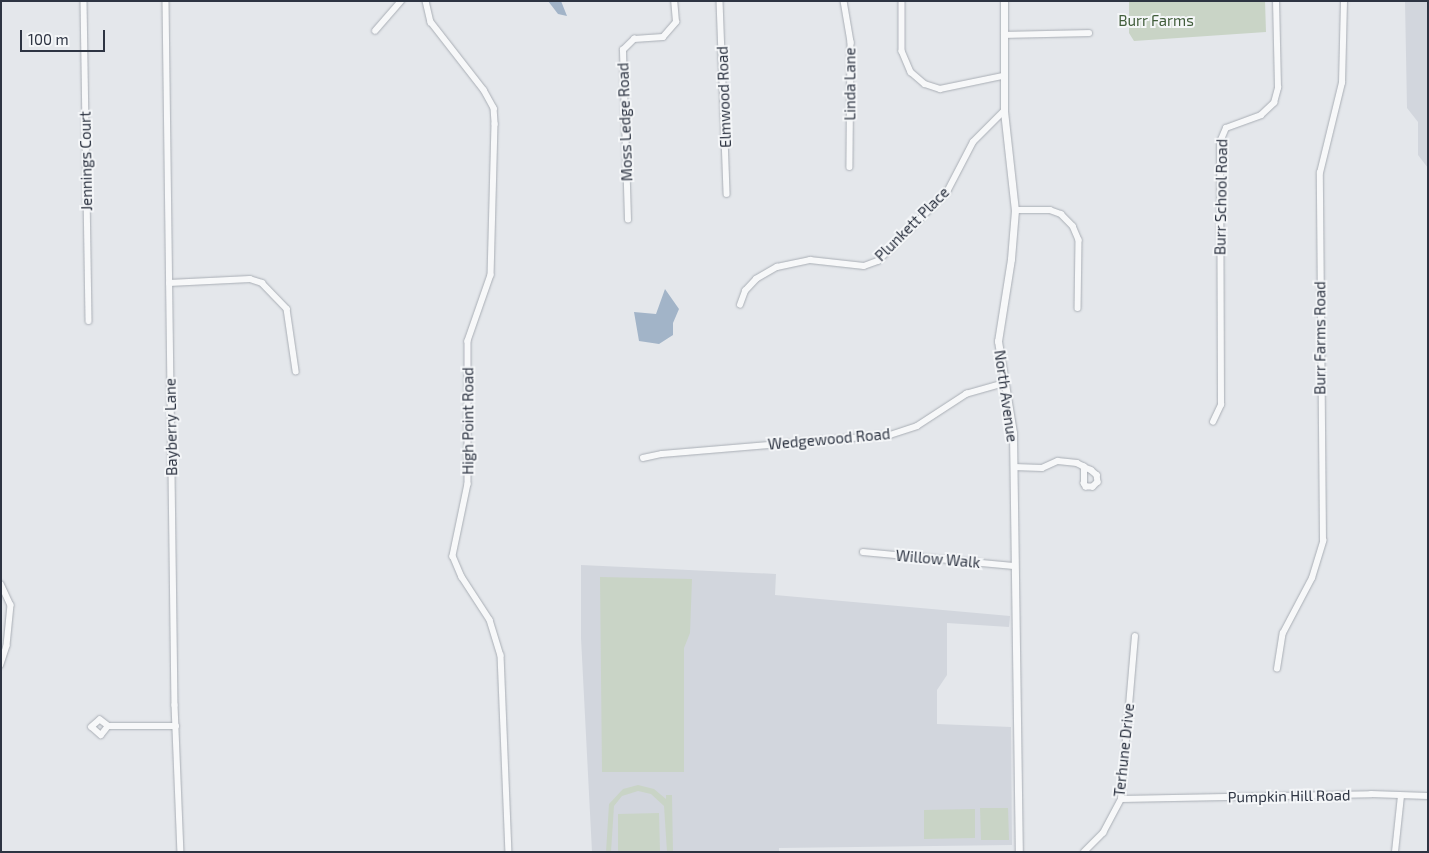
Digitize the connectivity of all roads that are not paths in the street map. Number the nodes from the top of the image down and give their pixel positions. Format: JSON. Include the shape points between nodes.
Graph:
{"nodes":[{"id":1,"x":84,"y":1,"type":"edge"},
{"id":2,"x":166,"y":1,"type":"edge"},
{"id":3,"x":401,"y":1,"type":"edge"},
{"id":4,"x":426,"y":1,"type":"edge"},
{"id":5,"x":674,"y":1,"type":"edge"},
{"id":6,"x":720,"y":1,"type":"edge"},
{"id":7,"x":844,"y":1,"type":"edge"},
{"id":8,"x":902,"y":1,"type":"edge"},
{"id":9,"x":1004,"y":1,"type":"edge"},
{"id":10,"x":1276,"y":1,"type":"edge"},
{"id":11,"x":1344,"y":1,"type":"edge"},
{"id":12,"x":375,"y":31,"type":"dead end"},
{"id":13,"x":1089,"y":33,"type":"dead end"},
{"id":14,"x":1004,"y":35,"type":"junction"},
{"id":15,"x":1003,"y":76,"type":"junction"},
{"id":16,"x":1004,"y":111,"type":"junction"},
{"id":17,"x":850,"y":167,"type":"dead end"},
{"id":18,"x":727,"y":194,"type":"dead end"},
{"id":19,"x":1015,"y":210,"type":"junction"},
{"id":20,"x":628,"y":220,"type":"dead end"},
{"id":21,"x":169,"y":283,"type":"junction"},
{"id":22,"x":740,"y":305,"type":"dead end"},
{"id":23,"x":1078,"y":308,"type":"dead end"},
{"id":24,"x":89,"y":321,"type":"dead end"},
{"id":25,"x":296,"y":371,"type":"dead end"},
{"id":26,"x":1004,"y":383,"type":"junction"},
{"id":27,"x":1213,"y":422,"type":"dead end"},
{"id":28,"x":643,"y":458,"type":"dead end"},
{"id":29,"x":1014,"y":467,"type":"junction"},
{"id":30,"x":1084,"y":467,"type":"dead end"},
{"id":31,"x":863,"y":552,"type":"dead end"},
{"id":32,"x":1013,"y":566,"type":"junction"},
{"id":33,"x":1,"y":584,"type":"edge"},
{"id":34,"x":1135,"y":637,"type":"dead end"},
{"id":35,"x":1,"y":664,"type":"edge"},
{"id":36,"x":1277,"y":669,"type":"dead end"},
{"id":37,"x":108,"y":726,"type":"dead end"},
{"id":38,"x":176,"y":726,"type":"junction"},
{"id":39,"x":1401,"y":796,"type":"junction"},
{"id":40,"x":1428,"y":796,"type":"edge"},
{"id":41,"x":1121,"y":798,"type":"junction"},
{"id":42,"x":180,"y":852,"type":"edge"},
{"id":43,"x":509,"y":852,"type":"edge"},
{"id":44,"x":1019,"y":852,"type":"edge"},
{"id":45,"x":1084,"y":852,"type":"edge"},
{"id":46,"x":1395,"y":852,"type":"edge"}],
"edges":[{"from":1,"to":24,"type":"street","name":"Jennings Court"},
{"from":2,"to":21,"type":"street","name":"Bayberry Lane"},
{"from":3,"to":12,"type":"street"},
{"from":4,"to":43,"type":"street","name":"High Point Road","via":[[431,22],[484,90],[494,108],[491,275],[468,341],[468,484],[453,556],[462,577],[490,620],[501,655]]},
{"from":5,"to":20,"type":"street","name":"Moss Ledge Road","via":[[676,22],[663,37],[634,39],[623,50]]},
{"from":6,"to":18,"type":"street","name":"Elmwood Road"},
{"from":7,"to":17,"type":"street","name":"Linda Lane","via":[[850,42]]},
{"from":8,"to":15,"type":"street","via":[[902,51],[912,72],[925,84],[940,89]]},
{"from":9,"to":14,"type":"street","name":"North Avenue"},
{"from":10,"to":27,"type":"street","name":"Burr School Road","via":[[1278,88],[1274,103],[1261,115],[1226,128],[1220,142],[1221,406]]},
{"from":11,"to":36,"type":"street","name":"Burr Farms Road","via":[[1342,83],[1320,173],[1323,540],[1312,578],[1283,633]]},
{"from":13,"to":14,"type":"street"},
{"from":14,"to":15,"type":"street","name":"North Avenue"},
{"from":15,"to":16,"type":"street","name":"North Avenue"},
{"from":16,"to":19,"type":"street","name":"North Avenue"},
{"from":16,"to":22,"type":"street","name":"Plunkett Place","via":[[973,142],[947,192],[878,261],[864,266],[810,260],[777,267],[756,279],[745,291]]},
{"from":19,"to":23,"type":"street","via":[[1050,210],[1061,214],[1073,226],[1079,240]]},
{"from":19,"to":26,"type":"street","name":"North Avenue","via":[[998,341]]},
{"from":21,"to":25,"type":"street","via":[[250,279],[262,283],[287,309]]},
{"from":21,"to":38,"type":"street","name":"Bayberry Lane"},
{"from":26,"to":28,"type":"street","name":"Wedgewood Road","via":[[966,394],[917,426],[890,435]]},
{"from":26,"to":29,"type":"street","name":"North Avenue","via":[[1012,416]]},
{"from":29,"to":30,"type":"street","via":[[1042,468],[1058,461]]},
{"from":29,"to":32,"type":"street","name":"North Avenue"},
{"from":31,"to":32,"type":"street","name":"Willow Walk"},
{"from":32,"to":44,"type":"street","name":"North Avenue"},
{"from":33,"to":35,"type":"street","via":[[11,605],[7,646]]},
{"from":34,"to":41,"type":"street","name":"Terhune Drive"},
{"from":37,"to":38,"type":"street"},
{"from":38,"to":42,"type":"street","name":"Bayberry Lane"},
{"from":39,"to":40,"type":"street","name":"Pumpkin Hill Road"},
{"from":39,"to":41,"type":"street","name":"Pumpkin Hill Road"},
{"from":39,"to":46,"type":"street"},
{"from":41,"to":45,"type":"street","name":"Terhune Drive","via":[[1103,833]]}]}
